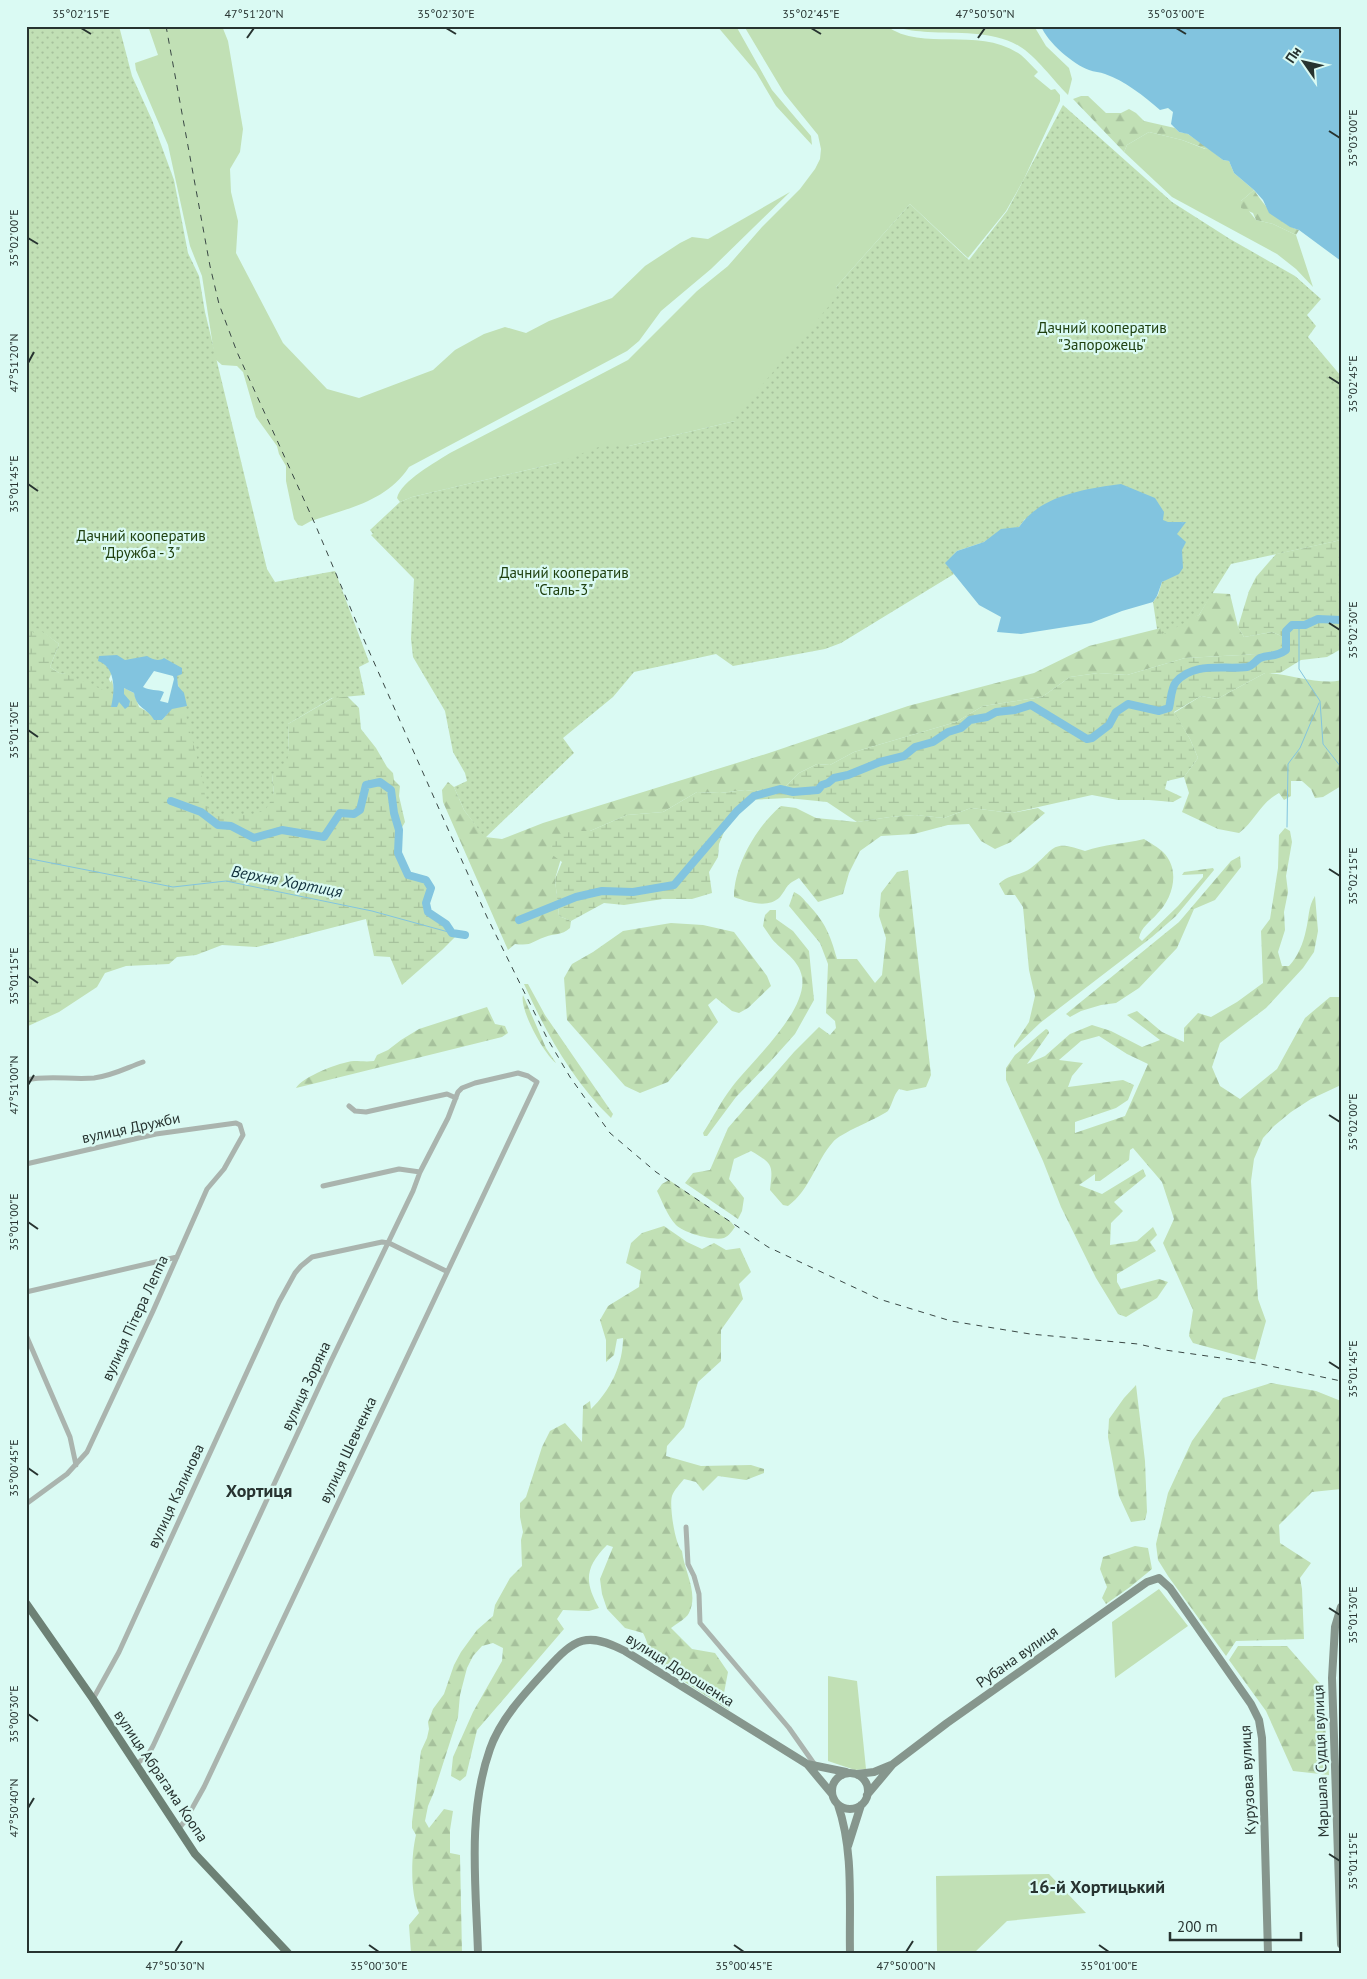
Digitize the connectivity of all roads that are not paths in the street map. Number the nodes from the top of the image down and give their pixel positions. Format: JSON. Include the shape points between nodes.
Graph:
{"nodes":[{"id":1,"x":143,"y":1062,"type":"dead end"},
{"id":2,"x":26,"y":1080,"type":"edge"},
{"id":3,"x":537,"y":1082,"type":"joint"},
{"id":4,"x":456,"y":1098,"type":"junction"},
{"id":5,"x":350,"y":1106,"type":"dead end"},
{"id":6,"x":240,"y":1125,"type":"joint"},
{"id":7,"x":26,"y":1164,"type":"edge"},
{"id":8,"x":420,"y":1172,"type":"junction"},
{"id":9,"x":323,"y":1186,"type":"dead end"},
{"id":10,"x":388,"y":1243,"type":"junction"},
{"id":11,"x":177,"y":1256,"type":"junction"},
{"id":12,"x":446,"y":1271,"type":"junction"},
{"id":13,"x":26,"y":1292,"type":"edge"},
{"id":14,"x":26,"y":1335,"type":"edge"},
{"id":15,"x":76,"y":1465,"type":"junction"},
{"id":16,"x":26,"y":1504,"type":"edge"},
{"id":17,"x":686,"y":1527,"type":"dead end"},
{"id":18,"x":1159,"y":1578,"type":"joint"},
{"id":19,"x":26,"y":1603,"type":"edge"},
{"id":20,"x":1341,"y":1607,"type":"edge"},
{"id":21,"x":93,"y":1699,"type":"junction"},
{"id":22,"x":137,"y":1764,"type":"junction"},
{"id":23,"x":807,"y":1764,"type":"junction"},
{"id":24,"x":893,"y":1764,"type":"junction"},
{"id":25,"x":816,"y":1765,"type":"junction"},
{"id":26,"x":853,"y":1773,"type":"junction"},
{"id":27,"x":832,"y":1794,"type":"junction"},
{"id":28,"x":867,"y":1796,"type":"junction"},
{"id":29,"x":838,"y":1805,"type":"junction"},
{"id":30,"x":861,"y":1805,"type":"junction"},
{"id":31,"x":178,"y":1828,"type":"junction"},
{"id":32,"x":847,"y":1849,"type":"junction"},
{"id":33,"x":1341,"y":1944,"type":"edge"},
{"id":34,"x":288,"y":1953,"type":"edge"},
{"id":35,"x":478,"y":1953,"type":"edge"},
{"id":36,"x":850,"y":1953,"type":"edge"},
{"id":37,"x":1268,"y":1953,"type":"edge"}],
"edges":[{"from":1,"to":2,"type":"street","via":[[101,1077]]},
{"from":3,"to":4,"type":"street","name":"вулиця Зоряна","via":[[518,1073],[468,1085]]},
{"from":3,"to":12,"type":"street","name":"вулиця Шевченка"},
{"from":4,"to":5,"type":"street","via":[[447,1094],[366,1112],[354,1111]]},
{"from":4,"to":8,"type":"street","name":"вулиця Зоряна"},
{"from":6,"to":7,"type":"street","name":"вулиця Дружби","via":[[156,1134]]},
{"from":6,"to":11,"type":"street","name":"вулиця Пітера Леппа","via":[[242,1138],[224,1168],[209,1185]]},
{"from":8,"to":9,"type":"street","via":[[399,1169]]},
{"from":8,"to":10,"type":"street","name":"вулиця Зоряна"},
{"from":10,"to":12,"type":"street"},
{"from":10,"to":21,"type":"street","name":"вулиця Калинова","via":[[312,1257],[295,1273],[123,1643]]},
{"from":10,"to":22,"type":"street","name":"вулиця Зоряна","via":[[153,1746]]},
{"from":11,"to":13,"type":"street"},
{"from":11,"to":15,"type":"street","name":"вулиця Пітера Леппа","via":[[87,1452]]},
{"from":12,"to":31,"type":"street","name":"вулиця Шевченка","via":[[208,1778],[195,1805]]},
{"from":14,"to":15,"type":"street","via":[[70,1437]]},
{"from":15,"to":16,"type":"street","name":"вулиця Пітера Леппа"},
{"from":17,"to":25,"type":"street","via":[[688,1564],[699,1594],[700,1623]]},
{"from":18,"to":24,"type":"street","name":"Рубана вулиця","via":[[1147,1582]]},
{"from":18,"to":37,"type":"street","name":"Курузова вулиця","via":[[1193,1620],[1251,1704],[1258,1720],[1262,1738]]},
{"from":19,"to":21,"type":"main road","name":"вулиця Абрагама Коопа"},
{"from":20,"to":33,"type":"street","name":"Маршала Судця вулиця","via":[[1335,1627],[1332,1678]]},
{"from":21,"to":22,"type":"main road","name":"вулиця Абрагама Коопа"},
{"from":22,"to":31,"type":"main road","name":"вулиця Абрагама Коопа"},
{"from":23,"to":25,"type":"street","name":"вулиця Дорошенка"},
{"from":23,"to":27,"type":"street","name":"вулиця Дорошенка"},
{"from":23,"to":35,"type":"street","name":"вулиця Дорошенка","via":[[626,1651],[587,1639],[571,1645],[510,1713],[490,1748],[475,1831]]},
{"from":24,"to":26,"type":"street","name":"Рубана вулиця","via":[[874,1772]]},
{"from":24,"to":28,"type":"street","name":"Рубана вулиця"},
{"from":25,"to":26,"type":"street","name":"вулиця Дорошенка"},
{"from":26,"to":27,"type":"street","via":[[842,1774],[836,1779]]},
{"from":26,"to":28,"type":"street","via":[[865,1781]]},
{"from":27,"to":29,"type":"street"},
{"from":28,"to":30,"type":"street"},
{"from":29,"to":30,"type":"street","via":[[850,1809]]},
{"from":29,"to":32,"type":"street"},
{"from":30,"to":32,"type":"street"},
{"from":31,"to":34,"type":"main road","name":"вулиця Абрагама Коопа","via":[[195,1854]]},
{"from":32,"to":36,"type":"street"}]}
